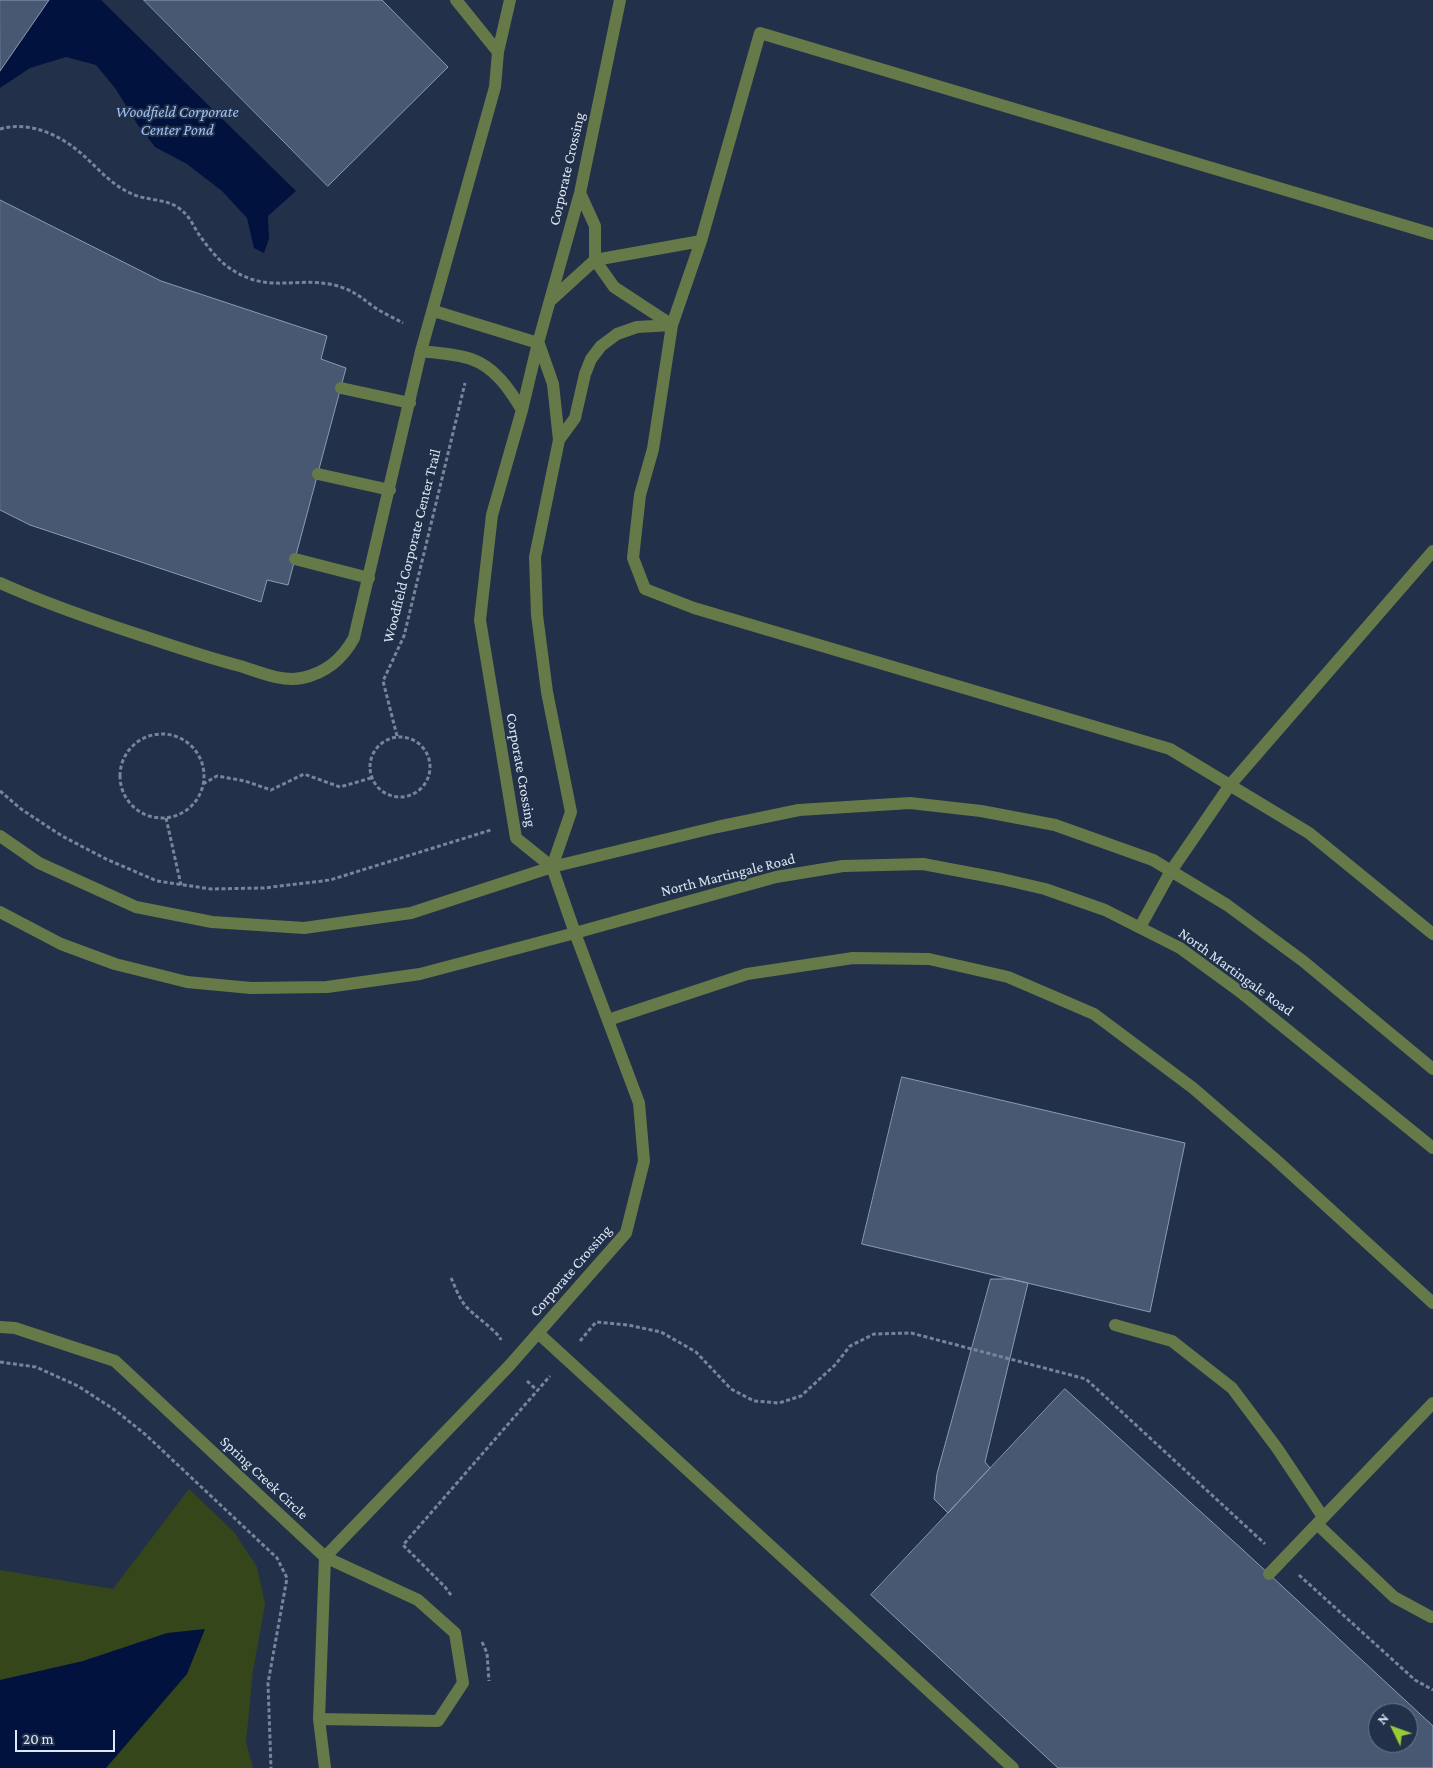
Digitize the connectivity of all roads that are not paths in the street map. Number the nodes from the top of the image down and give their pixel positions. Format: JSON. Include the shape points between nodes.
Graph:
{"nodes":[{"id":1,"x":456,"y":0,"type":"edge"},
{"id":2,"x":510,"y":0,"type":"edge"},
{"id":3,"x":620,"y":0,"type":"edge"},
{"id":4,"x":498,"y":52,"type":"junction"},
{"id":5,"x":580,"y":193,"type":"junction"},
{"id":6,"x":1433,"y":234,"type":"edge"},
{"id":7,"x":701,"y":241,"type":"junction"},
{"id":8,"x":595,"y":260,"type":"junction"},
{"id":9,"x":550,"y":301,"type":"junction"},
{"id":10,"x":434,"y":311,"type":"junction"},
{"id":11,"x":672,"y":325,"type":"junction"},
{"id":12,"x":538,"y":343,"type":"junction"},
{"id":13,"x":421,"y":351,"type":"junction"},
{"id":14,"x":341,"y":388,"type":"dead end"},
{"id":15,"x":410,"y":403,"type":"junction"},
{"id":16,"x":522,"y":410,"type":"junction"},
{"id":17,"x":559,"y":440,"type":"junction"},
{"id":18,"x":318,"y":474,"type":"dead end"},
{"id":19,"x":390,"y":490,"type":"junction"},
{"id":20,"x":1433,"y":551,"type":"edge"},
{"id":21,"x":295,"y":559,"type":"dead end"},
{"id":22,"x":369,"y":578,"type":"junction"},
{"id":23,"x":0,"y":583,"type":"edge"},
{"id":24,"x":1230,"y":785,"type":"junction"},
{"id":25,"x":0,"y":836,"type":"edge"},
{"id":26,"x":552,"y":867,"type":"junction"},
{"id":27,"x":1171,"y":871,"type":"junction"},
{"id":28,"x":0,"y":912,"type":"edge"},
{"id":29,"x":1140,"y":927,"type":"junction"},
{"id":30,"x":574,"y":933,"type":"junction"},
{"id":31,"x":1433,"y":934,"type":"edge"},
{"id":32,"x":608,"y":1020,"type":"junction"},
{"id":33,"x":1433,"y":1069,"type":"edge"},
{"id":34,"x":1433,"y":1148,"type":"edge"},
{"id":35,"x":1433,"y":1303,"type":"edge"},
{"id":36,"x":1115,"y":1325,"type":"dead end"},
{"id":37,"x":0,"y":1327,"type":"edge"},
{"id":38,"x":538,"y":1334,"type":"junction"},
{"id":39,"x":1433,"y":1403,"type":"edge"},
{"id":40,"x":1320,"y":1521,"type":"junction"},
{"id":41,"x":325,"y":1558,"type":"junction"},
{"id":42,"x":1269,"y":1574,"type":"dead end"},
{"id":43,"x":1431,"y":1617,"type":"dead end"},
{"id":44,"x":319,"y":1719,"type":"junction"},
{"id":45,"x":325,"y":1768,"type":"edge"},
{"id":46,"x":1013,"y":1768,"type":"edge"}],
"edges":[{"from":1,"to":4,"type":"street"},
{"from":2,"to":4,"type":"street"},
{"from":3,"to":5,"type":"street","name":"Corporate Crossing"},
{"from":4,"to":10,"type":"street","via":[[495,87]]},
{"from":5,"to":8,"type":"street","via":[[595,226]]},
{"from":5,"to":9,"type":"street","name":"Corporate Crossing"},
{"from":6,"to":7,"type":"street","via":[[760,33]]},
{"from":7,"to":8,"type":"street"},
{"from":7,"to":11,"type":"street"},
{"from":8,"to":9,"type":"street"},
{"from":8,"to":11,"type":"street","via":[[614,287]]},
{"from":9,"to":12,"type":"street","name":"Corporate Crossing"},
{"from":10,"to":12,"type":"street"},
{"from":10,"to":13,"type":"street"},
{"from":11,"to":17,"type":"street","via":[[637,327],[618,334],[601,346],[585,374],[575,418]]},
{"from":11,"to":24,"type":"street","via":[[653,449],[640,495],[633,558],[645,589],[694,608],[1170,749]]},
{"from":12,"to":16,"type":"street","name":"Corporate Crossing"},
{"from":12,"to":17,"type":"street","via":[[553,384]]},
{"from":13,"to":15,"type":"street"},
{"from":13,"to":16,"type":"street","via":[[471,359],[499,377]]},
{"from":14,"to":15,"type":"street"},
{"from":15,"to":19,"type":"street"},
{"from":16,"to":26,"type":"street","name":"Corporate Crossing","via":[[492,515],[480,620],[516,838]]},
{"from":17,"to":26,"type":"street","via":[[535,557],[537,615],[547,692],[571,812]]},
{"from":18,"to":19,"type":"street"},
{"from":19,"to":22,"type":"street"},
{"from":20,"to":24,"type":"street"},
{"from":21,"to":22,"type":"street"},
{"from":22,"to":23,"type":"street","via":[[348,650],[336,663],[318,674],[301,679],[280,677],[211,658],[91,620]]},
{"from":24,"to":27,"type":"street"},
{"from":24,"to":31,"type":"street","via":[[1309,833]]},
{"from":25,"to":26,"type":"street","via":[[39,864],[136,907],[212,922],[304,928],[411,913]]},
{"from":26,"to":27,"type":"street","via":[[799,810],[910,803],[982,811],[1055,825],[1153,860]]},
{"from":26,"to":30,"type":"street","name":"Corporate Crossing"},
{"from":27,"to":29,"type":"street"},
{"from":27,"to":33,"type":"street","via":[[1227,904]]},
{"from":28,"to":30,"type":"street","name":"North Martingale Road","via":[[61,944],[115,964],[188,982],[251,988],[327,987],[420,974]]},
{"from":29,"to":30,"type":"street","name":"North Martingale Road","via":[[1105,910],[1046,889],[923,864],[842,866],[776,877]]},
{"from":29,"to":34,"type":"street","name":"North Martingale Road","via":[[1180,948],[1243,994]]},
{"from":30,"to":32,"type":"street","name":"Corporate Crossing"},
{"from":32,"to":35,"type":"street","via":[[747,974],[853,958],[929,959],[1008,977],[1094,1014],[1193,1088]]},
{"from":32,"to":38,"type":"street","name":"Corporate Crossing","via":[[638,1103],[644,1161],[626,1233]]},
{"from":36,"to":40,"type":"street","via":[[1172,1341],[1232,1388],[1277,1448]]},
{"from":37,"to":41,"type":"street","name":"Spring Creek Circle","via":[[15,1328],[114,1361]]},
{"from":38,"to":41,"type":"street","name":"Corporate Crossing"},
{"from":38,"to":46,"type":"street"},
{"from":39,"to":40,"type":"street"},
{"from":40,"to":42,"type":"street"},
{"from":40,"to":43,"type":"street","via":[[1394,1597]]},
{"from":41,"to":44,"type":"street"},
{"from":41,"to":44,"type":"street","name":"Spring Creek Circle","via":[[418,1600],[455,1633],[463,1683],[438,1721]]},
{"from":44,"to":45,"type":"street"}]}
